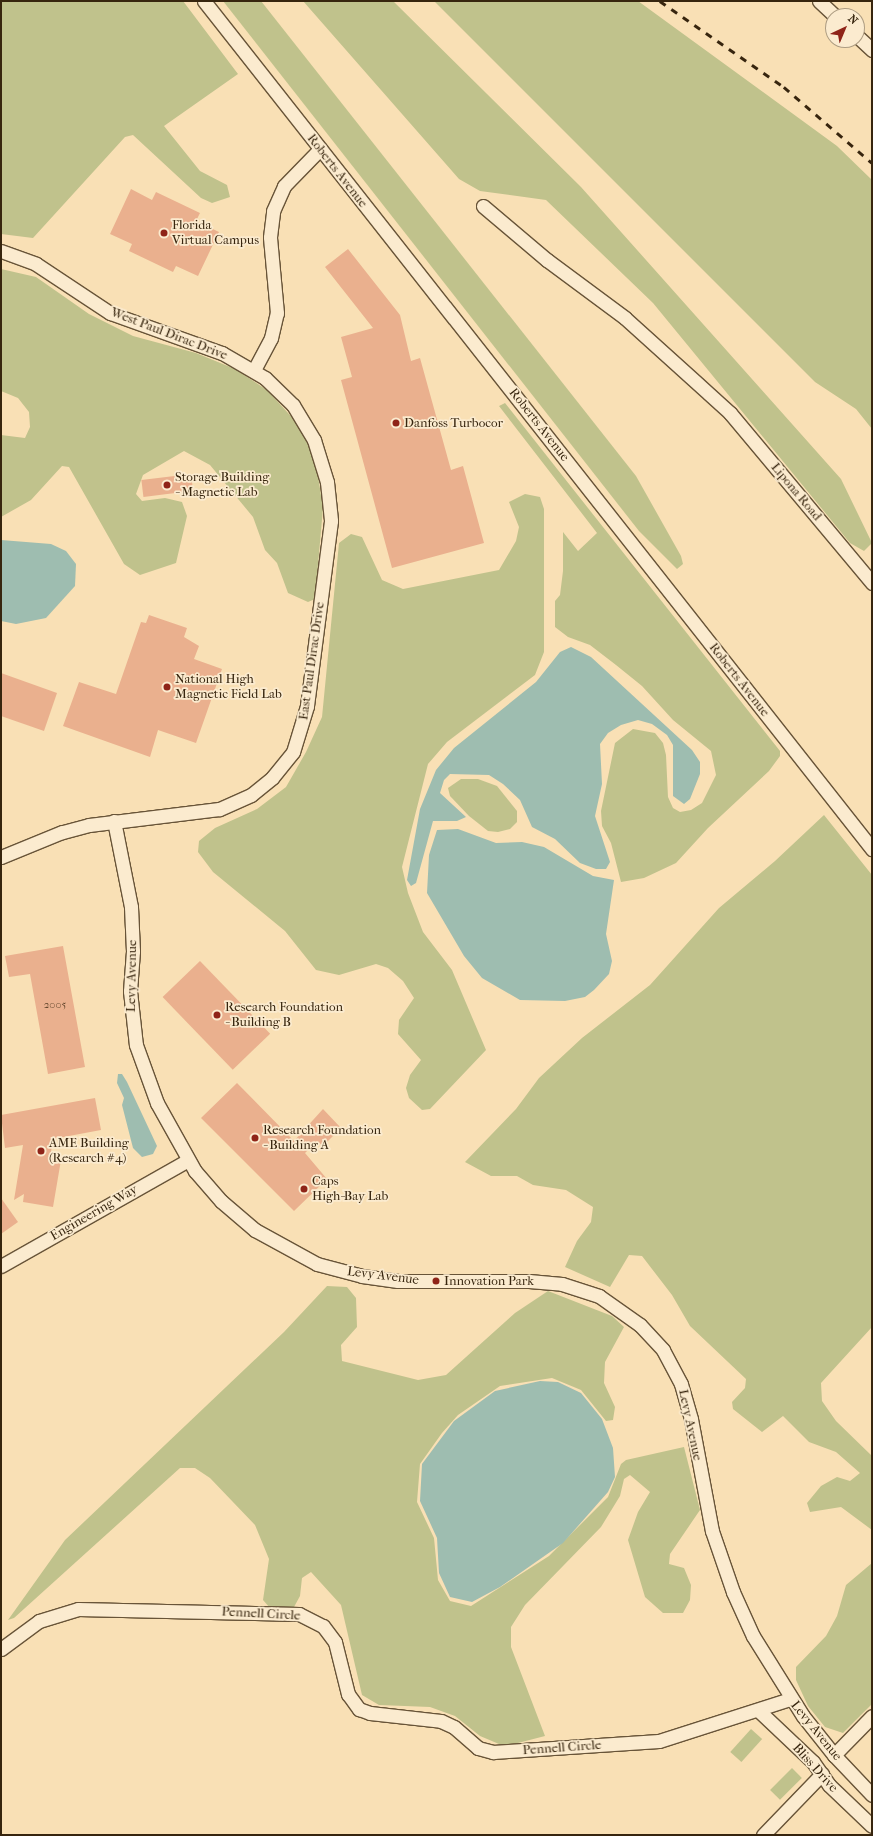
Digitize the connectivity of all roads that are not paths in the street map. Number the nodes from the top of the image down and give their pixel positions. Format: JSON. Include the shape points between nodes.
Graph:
{"nodes":[{"id":1,"x":204,"y":1,"type":"edge"},
{"id":2,"x":819,"y":1,"type":"edge"},
{"id":3,"x":826,"y":8,"type":"edge"},
{"id":4,"x":320,"y":149,"type":"junction"},
{"id":5,"x":483,"y":206,"type":"dead end"},
{"id":6,"x":1,"y":251,"type":"edge"},
{"id":7,"x":254,"y":370,"type":"junction"},
{"id":8,"x":868,"y":568,"type":"edge"},
{"id":9,"x":872,"y":583,"type":"edge"},
{"id":10,"x":114,"y":821,"type":"junction"},
{"id":11,"x":872,"y":849,"type":"edge"},
{"id":12,"x":1,"y":858,"type":"edge"},
{"id":13,"x":188,"y":1160,"type":"junction"},
{"id":14,"x":1,"y":1266,"type":"edge"},
{"id":15,"x":1,"y":1649,"type":"edge"},
{"id":16,"x":790,"y":1699,"type":"junction"},
{"id":17,"x":758,"y":1710,"type":"junction"},
{"id":18,"x":872,"y":1716,"type":"edge"},
{"id":19,"x":834,"y":1755,"type":"junction"},
{"id":20,"x":822,"y":1774,"type":"junction"},
{"id":21,"x":872,"y":1795,"type":"edge"},
{"id":22,"x":872,"y":1826,"type":"edge"},
{"id":23,"x":764,"y":1835,"type":"edge"}],
"edges":[{"from":1,"to":4,"type":"street","name":"Roberts Avenue"},
{"from":2,"to":3,"type":"street"},
{"from":4,"to":7,"type":"street","via":[[284,186],[273,211],[270,237],[277,313],[271,338]]},
{"from":4,"to":11,"type":"street","name":"Roberts Avenue"},
{"from":5,"to":8,"type":"street","name":"Lipona Road","via":[[547,260],[625,318],[730,413]]},
{"from":6,"to":7,"type":"street","name":"West Paul Dirac Drive","via":[[36,264],[110,313],[222,353]]},
{"from":7,"to":10,"type":"street","name":"East Paul Dirac Drive","via":[[293,405],[314,440],[327,482],[329,539],[302,729],[293,752],[272,778],[238,802],[198,813]]},
{"from":8,"to":9,"type":"street","name":"Lipona Road"},
{"from":10,"to":12,"type":"street","name":"East Paul Dirac Drive","via":[[62,832]]},
{"from":10,"to":13,"type":"street","name":"Levy Avenue","via":[[132,915],[130,991],[136,1044],[152,1092]]},
{"from":13,"to":14,"type":"street","name":"Engineering Way"},
{"from":13,"to":16,"type":"street","name":"Levy Avenue","via":[[204,1182],[238,1217],[275,1243],[317,1264],[362,1276],[398,1281],[529,1281],[562,1284],[599,1296],[640,1325],[663,1350],[682,1384],[691,1419],[706,1505],[722,1564],[753,1636]]},
{"from":15,"to":17,"type":"street","name":"Pennell Circle","via":[[39,1621],[78,1609],[299,1614],[323,1626],[335,1642],[348,1694],[359,1709],[370,1713],[441,1721],[454,1727],[478,1748],[493,1752],[654,1742]]},
{"from":16,"to":17,"type":"street","name":"Pennell Circle"},
{"from":16,"to":19,"type":"street","name":"Levy Avenue"},
{"from":17,"to":20,"type":"street","name":"Bliss Drive"},
{"from":18,"to":19,"type":"street"},
{"from":19,"to":21,"type":"street","name":"Levy Avenue"},
{"from":20,"to":22,"type":"street","name":"Bliss Drive"},
{"from":20,"to":23,"type":"street"}]}
